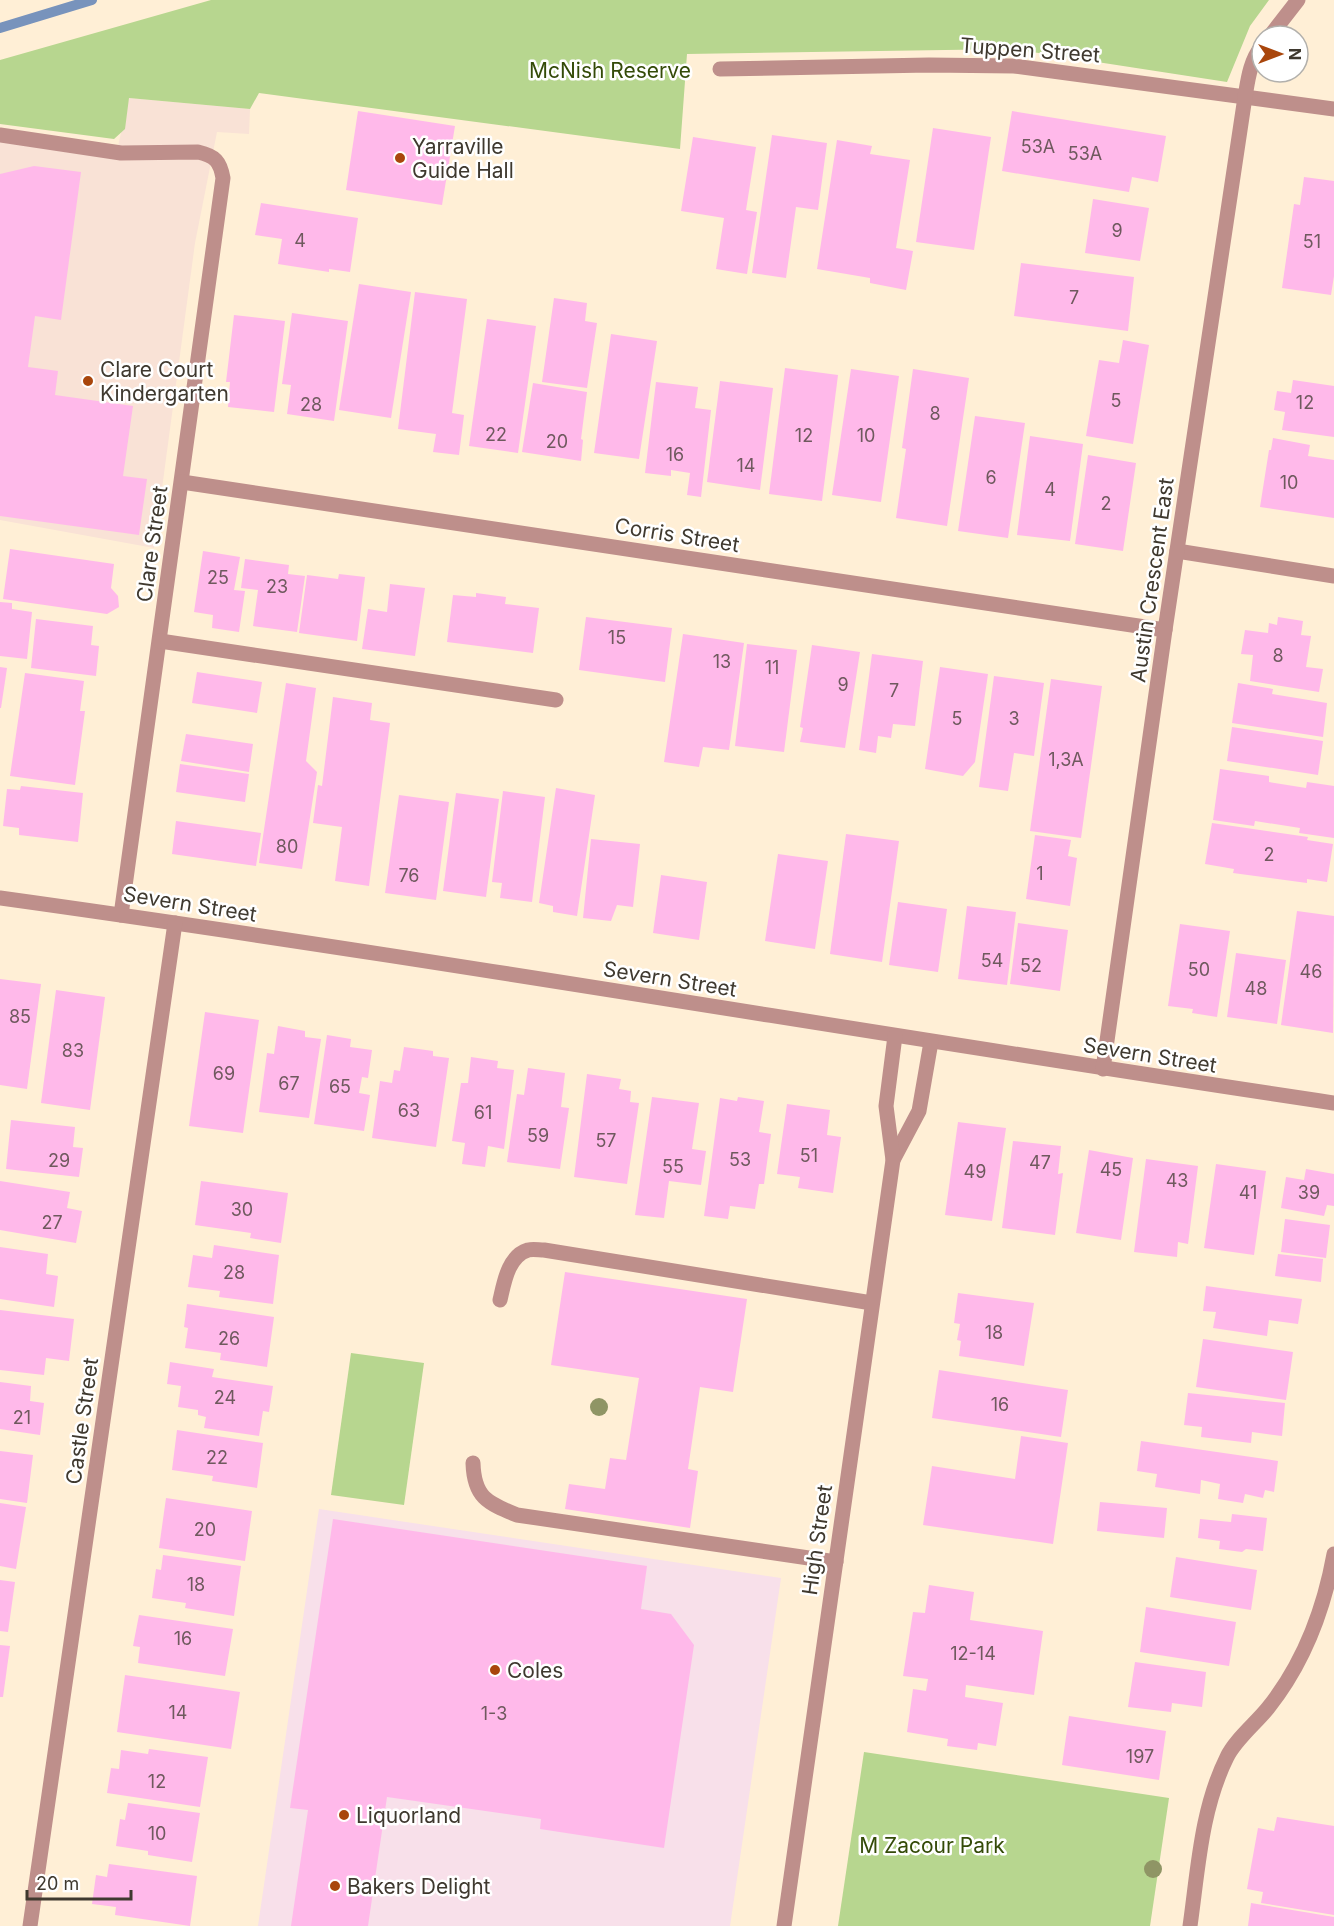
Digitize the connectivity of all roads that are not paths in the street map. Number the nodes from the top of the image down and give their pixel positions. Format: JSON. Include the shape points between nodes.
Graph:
{"nodes":[{"id":1,"x":1298,"y":0,"type":"edge"},
{"id":2,"x":1279,"y":24,"type":"edge"},
{"id":3,"x":720,"y":69,"type":"dead end"},
{"id":4,"x":1250,"y":69,"type":"edge"},
{"id":5,"x":1245,"y":97,"type":"junction"},
{"id":6,"x":1334,"y":109,"type":"edge"},
{"id":7,"x":0,"y":135,"type":"edge"},
{"id":8,"x":183,"y":482,"type":"junction"},
{"id":9,"x":1177,"y":551,"type":"junction"},
{"id":10,"x":1334,"y":576,"type":"edge"},
{"id":11,"x":1165,"y":630,"type":"junction"},
{"id":12,"x":160,"y":641,"type":"junction"},
{"id":13,"x":556,"y":700,"type":"dead end"},
{"id":14,"x":0,"y":898,"type":"edge"},
{"id":15,"x":122,"y":915,"type":"junction"},
{"id":16,"x":175,"y":923,"type":"junction"},
{"id":17,"x":895,"y":1036,"type":"junction"},
{"id":18,"x":932,"y":1042,"type":"junction"},
{"id":19,"x":1103,"y":1069,"type":"junction"},
{"id":20,"x":1334,"y":1103,"type":"edge"},
{"id":21,"x":893,"y":1160,"type":"junction"},
{"id":22,"x":500,"y":1300,"type":"dead end"},
{"id":23,"x":872,"y":1302,"type":"junction"},
{"id":24,"x":473,"y":1463,"type":"dead end"},
{"id":25,"x":1334,"y":1554,"type":"edge"},
{"id":26,"x":836,"y":1562,"type":"junction"},
{"id":27,"x":30,"y":1926,"type":"edge"},
{"id":28,"x":784,"y":1926,"type":"edge"},
{"id":29,"x":1190,"y":1926,"type":"edge"}],
"edges":[{"from":1,"to":2,"type":"street"},
{"from":3,"to":5,"type":"street","name":"Tuppen Street","via":[[1014,66]]},
{"from":4,"to":5,"type":"street","name":"Austin Crescent East"},
{"from":5,"to":6,"type":"street","name":"Tuppen Street"},
{"from":5,"to":9,"type":"street","name":"Austin Crescent East"},
{"from":7,"to":8,"type":"street","name":"Clare Street","via":[[122,153],[198,152],[215,159],[221,167],[223,178]]},
{"from":8,"to":11,"type":"street","name":"Corris Street"},
{"from":8,"to":12,"type":"street","name":"Clare Street"},
{"from":9,"to":10,"type":"street"},
{"from":9,"to":11,"type":"street","name":"Austin Crescent East"},
{"from":11,"to":19,"type":"street","name":"Austin Crescent East"},
{"from":12,"to":13,"type":"street"},
{"from":12,"to":15,"type":"street","name":"Clare Street"},
{"from":14,"to":15,"type":"street","name":"Severn Street"},
{"from":15,"to":16,"type":"street","name":"Severn Street"},
{"from":16,"to":17,"type":"street","name":"Severn Street"},
{"from":16,"to":27,"type":"street","name":"Castle Street"},
{"from":17,"to":18,"type":"street","name":"Severn Street"},
{"from":17,"to":21,"type":"street","name":"High Street","via":[[886,1106]]},
{"from":18,"to":19,"type":"street","name":"Severn Street"},
{"from":18,"to":21,"type":"street","name":"High Street","via":[[920,1111]]},
{"from":19,"to":20,"type":"street","name":"Severn Street"},
{"from":21,"to":23,"type":"street","name":"High Street"},
{"from":22,"to":23,"type":"street","via":[[505,1274],[517,1257],[527,1250],[544,1250]]},
{"from":23,"to":26,"type":"street","name":"High Street"},
{"from":24,"to":26,"type":"street","via":[[474,1481],[483,1495],[493,1506],[517,1515]]},
{"from":25,"to":29,"type":"street","via":[[1314,1629],[1292,1674],[1228,1755],[1213,1790]]},
{"from":26,"to":28,"type":"street","name":"High Street"}]}
